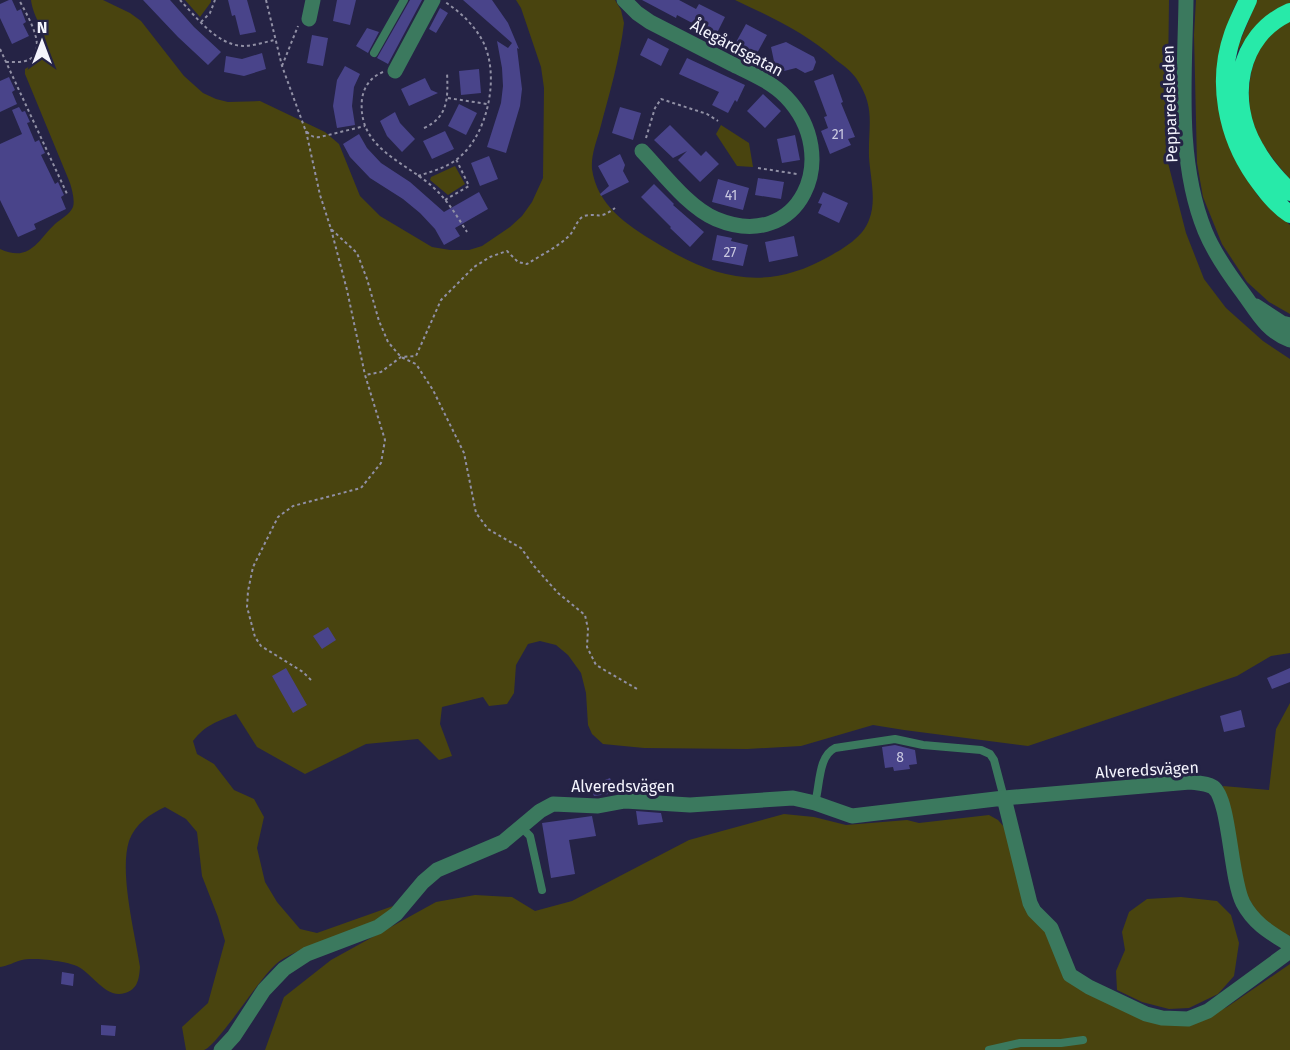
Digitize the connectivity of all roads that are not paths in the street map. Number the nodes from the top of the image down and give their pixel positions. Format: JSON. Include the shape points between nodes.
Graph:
{"nodes":[{"id":1,"x":313,"y":0,"type":"edge"},
{"id":2,"x":404,"y":0,"type":"edge"},
{"id":3,"x":433,"y":0,"type":"edge"},
{"id":4,"x":624,"y":0,"type":"edge"},
{"id":5,"x":1186,"y":0,"type":"edge"},
{"id":6,"x":1248,"y":0,"type":"edge"},
{"id":7,"x":1290,"y":12,"type":"edge"},
{"id":8,"x":309,"y":19,"type":"road end"},
{"id":9,"x":374,"y":53,"type":"dead end"},
{"id":10,"x":396,"y":71,"type":"road end"},
{"id":11,"x":642,"y":151,"type":"road end"},
{"id":12,"x":1290,"y":192,"type":"edge"},
{"id":13,"x":1290,"y":214,"type":"edge"},
{"id":14,"x":1248,"y":300,"type":"junction"},
{"id":15,"x":1290,"y":325,"type":"edge"},
{"id":16,"x":1290,"y":340,"type":"edge"},
{"id":17,"x":1004,"y":798,"type":"junction"},
{"id":18,"x":815,"y":802,"type":"junction"},
{"id":19,"x":522,"y":828,"type":"junction"},
{"id":20,"x":542,"y":890,"type":"dead end"},
{"id":21,"x":1290,"y":945,"type":"edge"},
{"id":22,"x":1290,"y":951,"type":"edge"},
{"id":23,"x":1083,"y":1040,"type":"dead end"},
{"id":24,"x":221,"y":1050,"type":"edge"},
{"id":25,"x":989,"y":1050,"type":"edge"}],
"edges":[{"from":1,"to":8,"type":"street"},
{"from":2,"to":9,"type":"lane"},
{"from":3,"to":10,"type":"street"},
{"from":4,"to":11,"type":"street","name":"Ålegårdsgatan","via":[[650,22],[785,95],[810,136],[811,177],[800,201],[783,217],[761,224],[735,224],[703,213]]},
{"from":5,"to":14,"type":"street","name":"Pepparedsleden","via":[[1186,144],[1190,174],[1205,231]]},
{"from":6,"to":13,"type":"highway","via":[[1228,55],[1227,109],[1234,139],[1246,163]]},
{"from":7,"to":12,"type":"highway","via":[[1266,26],[1246,53],[1241,97],[1253,146]]},
{"from":14,"to":15,"type":"street","name":"Pepparedsleden"},
{"from":14,"to":16,"type":"street","name":"Pepparedsleden","via":[[1261,320]]},
{"from":17,"to":18,"type":"street","name":"Alveredsvägen","via":[[852,816]]},
{"from":17,"to":18,"type":"lane","via":[[990,754],[895,739],[828,751]]},
{"from":17,"to":21,"type":"street","name":"Alveredsvägen","via":[[1190,782],[1214,788],[1222,803],[1235,883],[1242,902],[1258,924]]},
{"from":17,"to":22,"type":"street","via":[[1030,903],[1051,928],[1070,975],[1089,987],[1146,1014],[1188,1019],[1208,1011]]},
{"from":18,"to":19,"type":"street","name":"Alveredsvägen","via":[[793,798],[690,805],[625,801],[598,806],[553,804]]},
{"from":19,"to":20,"type":"lane","via":[[530,836]]},
{"from":19,"to":24,"type":"street","name":"Alveredsvägen","via":[[503,842],[437,870],[396,914],[378,927],[307,954],[284,969]]},
{"from":23,"to":25,"type":"lane","via":[[1020,1043]]}]}
